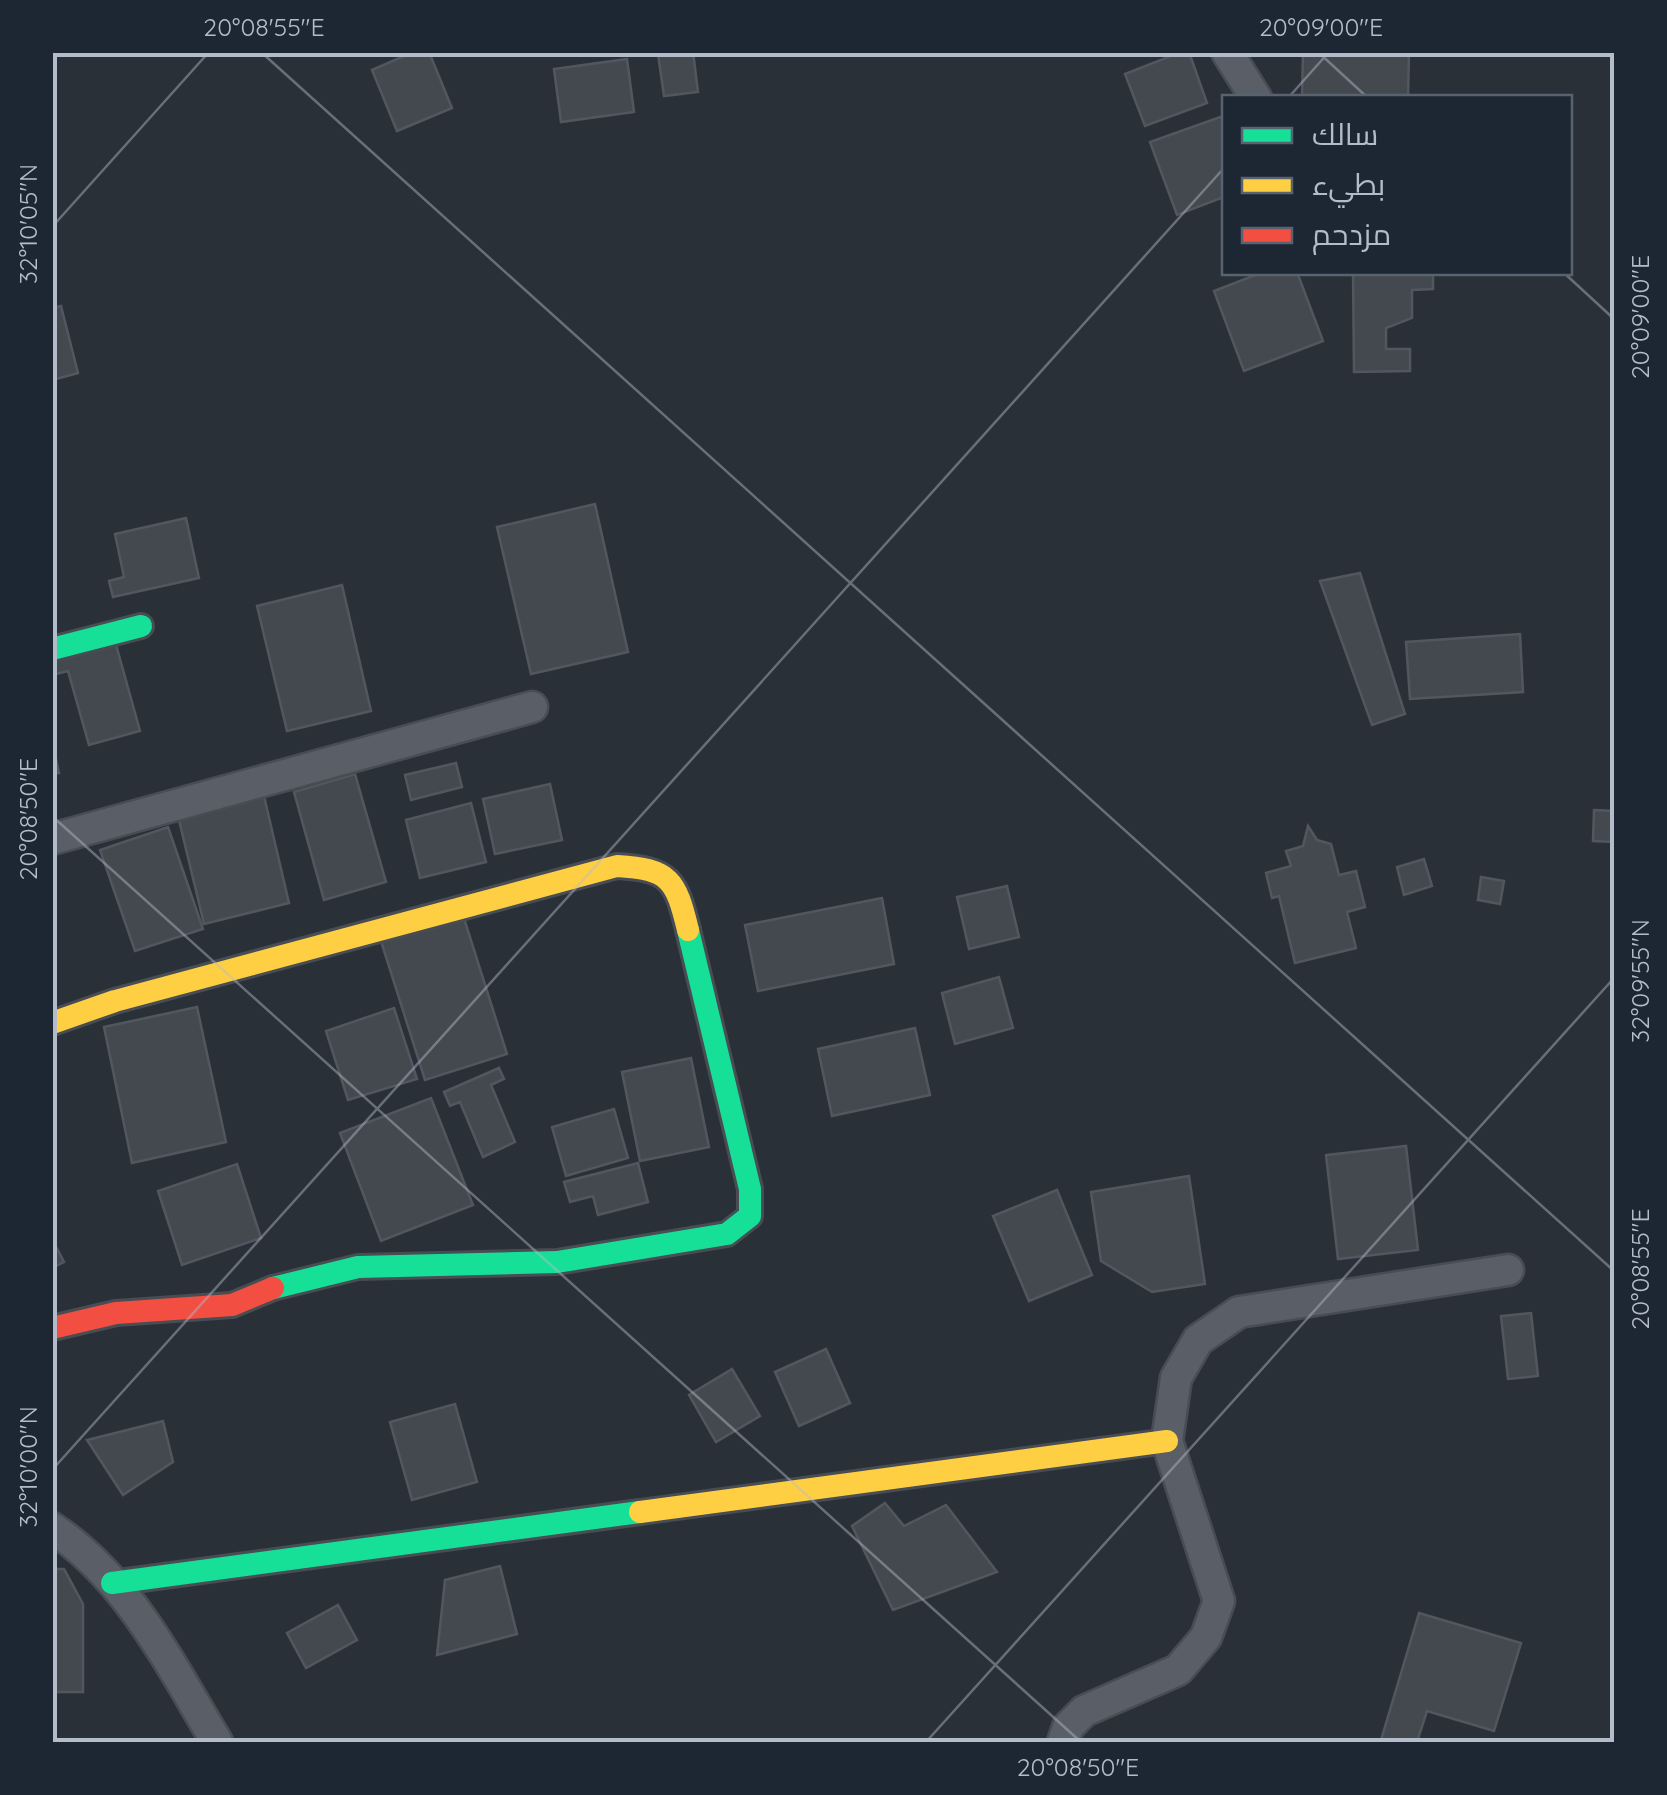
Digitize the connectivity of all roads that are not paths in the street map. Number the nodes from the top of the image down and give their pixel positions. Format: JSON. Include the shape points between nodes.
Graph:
{"nodes":[{"id":1,"x":1227,"y":52,"type":"edge"},
{"id":2,"x":1254,"y":95,"type":"edge"},
{"id":3,"x":141,"y":626,"type":"dead end"},
{"id":4,"x":52,"y":649,"type":"edge"},
{"id":5,"x":532,"y":706,"type":"dead end"},
{"id":6,"x":52,"y":838,"type":"edge"},
{"id":7,"x":52,"y":1023,"type":"edge"},
{"id":8,"x":1508,"y":1270,"type":"dead end"},
{"id":9,"x":52,"y":1328,"type":"edge"},
{"id":10,"x":1167,"y":1440,"type":"junction"},
{"id":11,"x":52,"y":1528,"type":"edge"},
{"id":12,"x":112,"y":1583,"type":"junction"},
{"id":13,"x":217,"y":1742,"type":"edge"},
{"id":14,"x":1063,"y":1742,"type":"edge"}],
"edges":[{"from":1,"to":2,"type":"street"},
{"from":3,"to":4,"type":"street"},
{"from":5,"to":6,"type":"street"},
{"from":7,"to":9,"type":"street","via":[[618,866],[653,868],[678,888],[750,1189],[750,1216],[727,1234],[557,1262],[358,1267],[232,1305],[116,1313]]},
{"from":8,"to":10,"type":"street","via":[[1239,1312],[1198,1340],[1176,1378]]},
{"from":10,"to":12,"type":"street"},
{"from":10,"to":14,"type":"street","via":[[1219,1602],[1206,1637],[1178,1670],[1084,1712]]},
{"from":11,"to":12,"type":"street","via":[[84,1549]]},
{"from":12,"to":13,"type":"street","via":[[142,1618]]}]}
